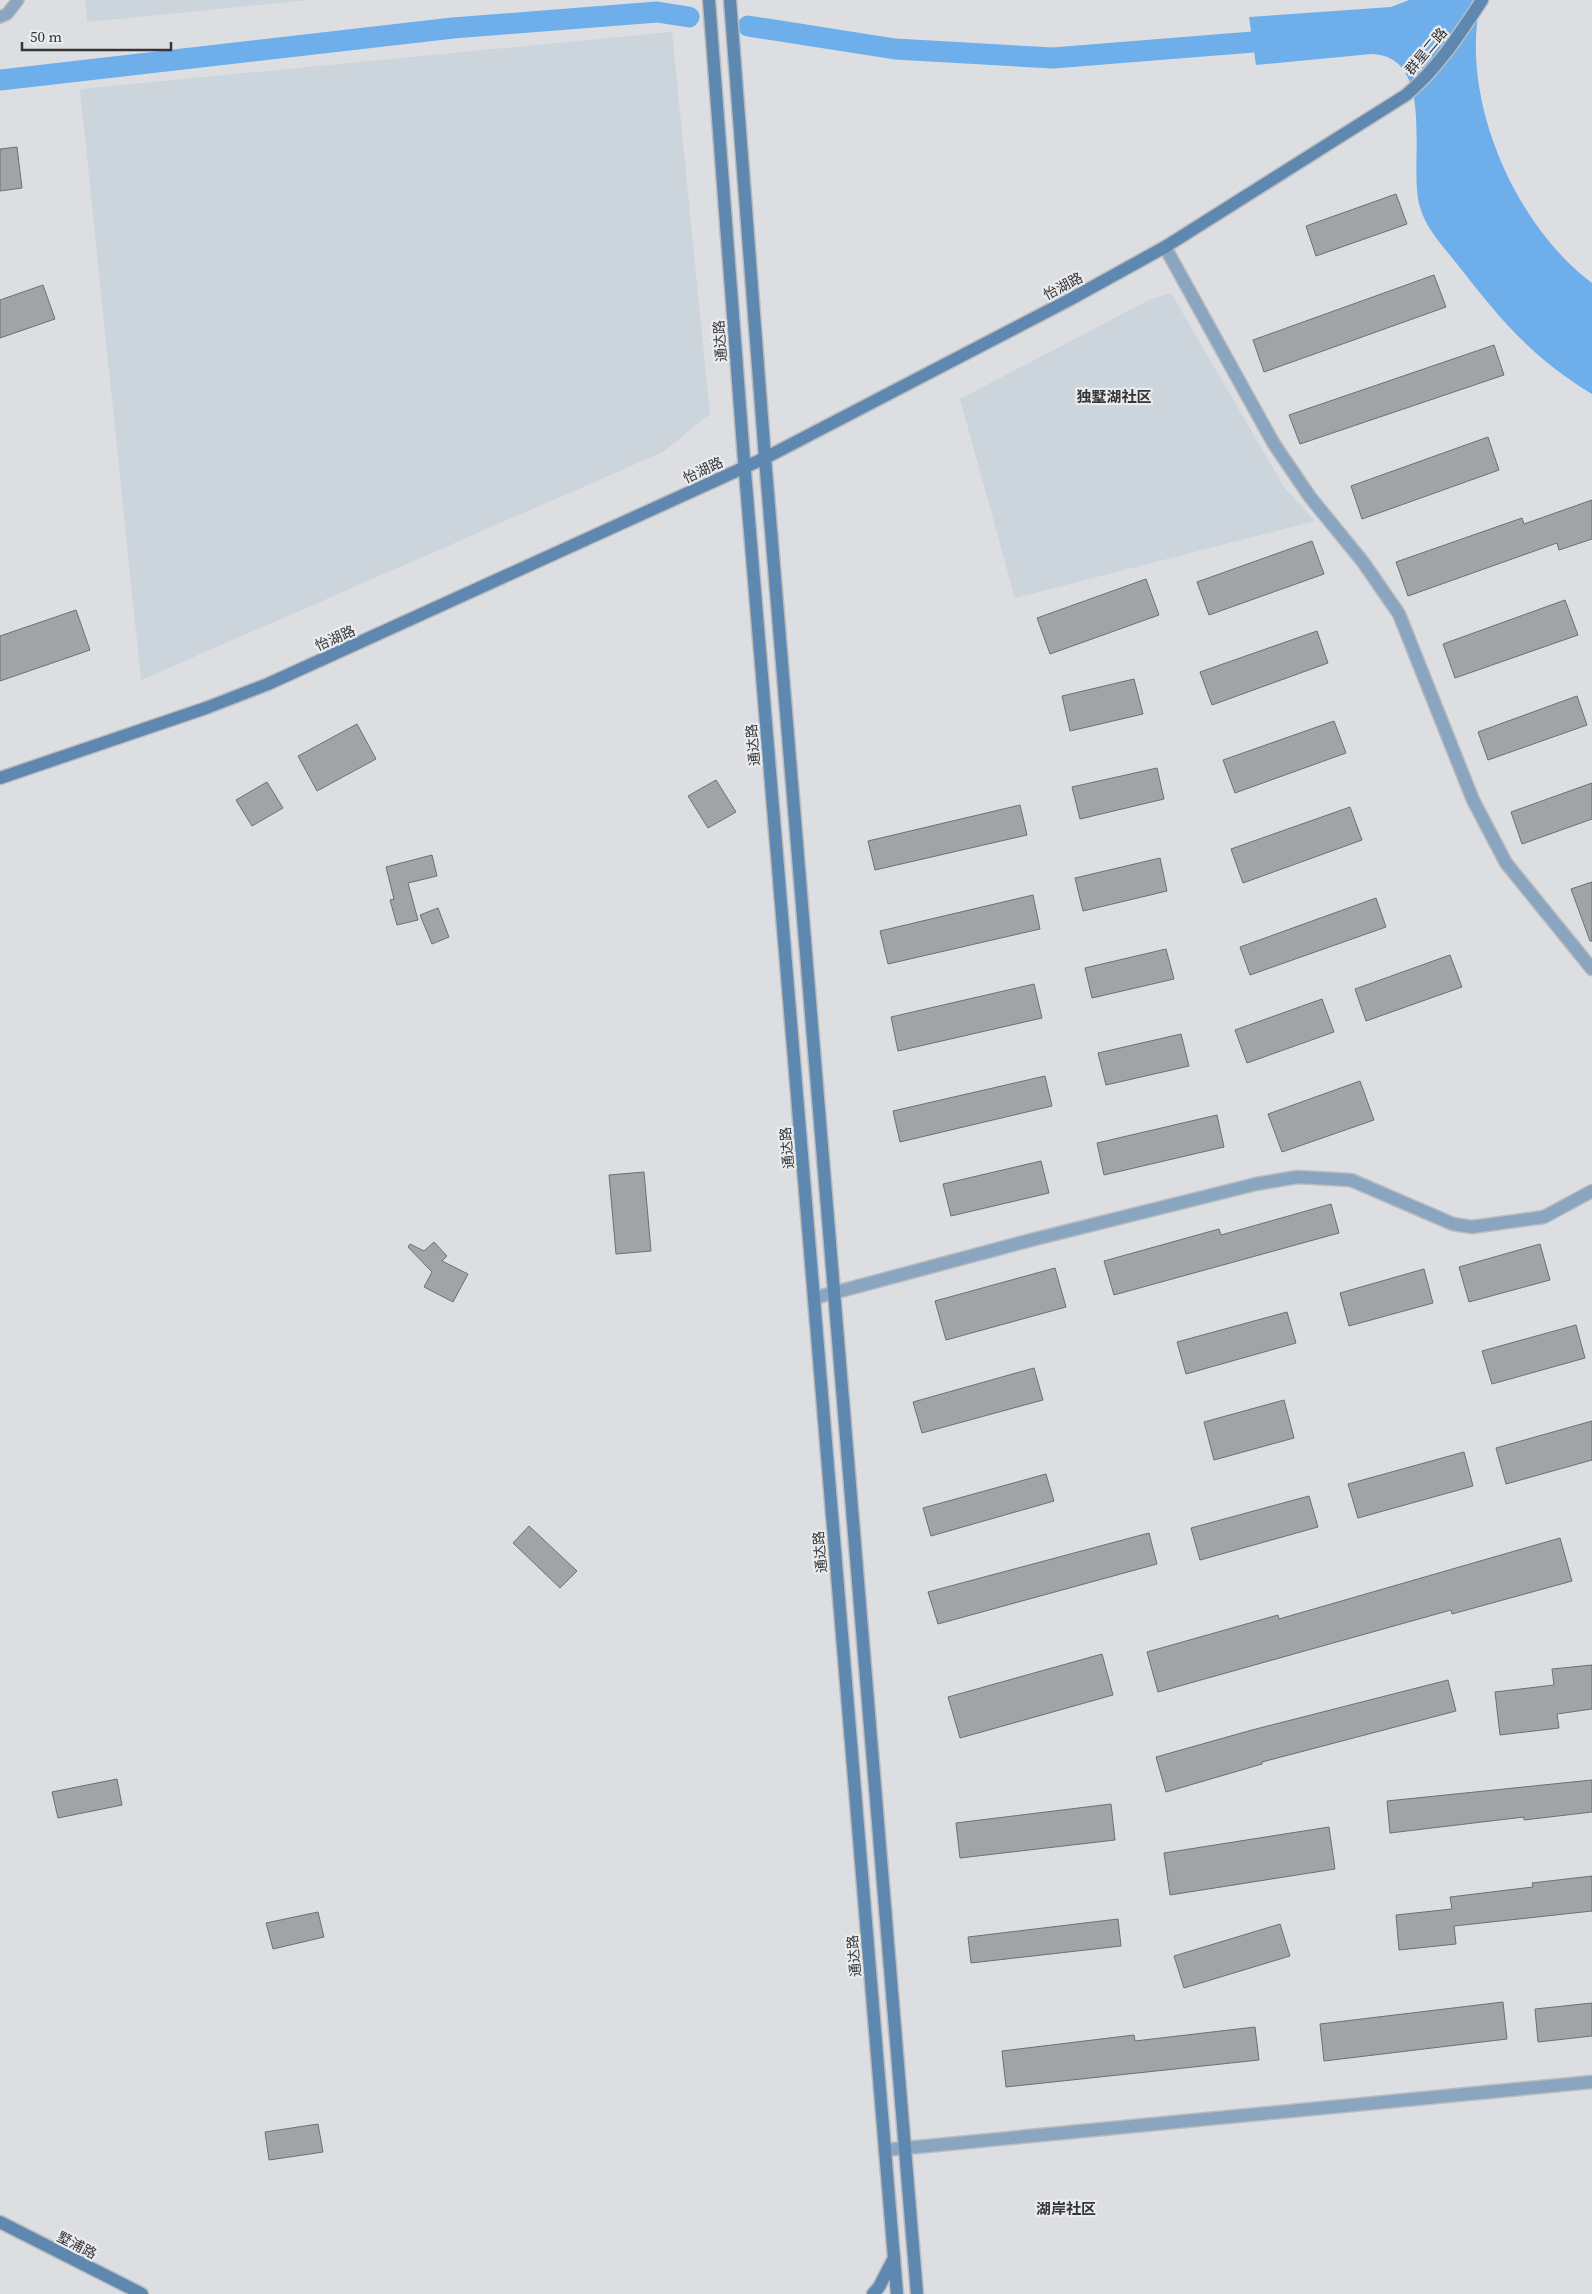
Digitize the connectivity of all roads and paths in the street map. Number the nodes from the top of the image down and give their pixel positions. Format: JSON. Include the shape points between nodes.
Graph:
{"nodes":[{"id":1,"x":18,"y":0,"type":"edge"},
{"id":2,"x":709,"y":0,"type":"edge"},
{"id":3,"x":730,"y":0,"type":"edge"},
{"id":4,"x":1482,"y":0,"type":"edge"},
{"id":5,"x":0,"y":17,"type":"edge"},
{"id":6,"x":1382,"y":112,"type":"joint"},
{"id":7,"x":1164,"y":247,"type":"junction"},
{"id":8,"x":765,"y":458,"type":"junction"},
{"id":9,"x":745,"y":468,"type":"junction"},
{"id":10,"x":0,"y":778,"type":"edge"},
{"id":11,"x":1592,"y":969,"type":"edge"},
{"id":12,"x":1592,"y":1191,"type":"edge"},
{"id":13,"x":835,"y":1292,"type":"junction"},
{"id":14,"x":814,"y":1298,"type":"junction"},
{"id":15,"x":1592,"y":2082,"type":"edge"},
{"id":16,"x":906,"y":2148,"type":"junction"},
{"id":17,"x":885,"y":2150,"type":"junction"},
{"id":18,"x":0,"y":2222,"type":"edge"},
{"id":19,"x":894,"y":2258,"type":"junction"},
{"id":20,"x":142,"y":2294,"type":"edge"},
{"id":21,"x":873,"y":2294,"type":"edge"},
{"id":22,"x":897,"y":2294,"type":"edge"},
{"id":23,"x":917,"y":2294,"type":"edge"}],
"edges":[{"from":1,"to":5,"type":"lane","via":[[7,14]]},
{"from":2,"to":9,"type":"main road","name":"通达路"},
{"from":3,"to":8,"type":"main road"},
{"from":4,"to":6,"type":"main road","name":"群星二路","via":[[1451,47],[1426,77]]},
{"from":6,"to":7,"type":"main road","name":"怡湖路"},
{"from":7,"to":8,"type":"main road","name":"怡湖路"},
{"from":7,"to":11,"type":"street","via":[[1274,444],[1399,614],[1473,800],[1506,863]]},
{"from":8,"to":9,"type":"main road","name":"怡湖路"},
{"from":8,"to":13,"type":"main road"},
{"from":9,"to":10,"type":"main road","name":"怡湖路","via":[[268,684]]},
{"from":9,"to":14,"type":"main road","name":"通达路"},
{"from":12,"to":13,"type":"street","via":[[1544,1217],[1472,1227],[1454,1224],[1351,1180],[1297,1177],[1256,1184],[1035,1239]]},
{"from":13,"to":14,"type":"street"},
{"from":13,"to":16,"type":"main road"},
{"from":14,"to":17,"type":"main road","name":"通达路"},
{"from":15,"to":16,"type":"street"},
{"from":16,"to":17,"type":"street"},
{"from":16,"to":23,"type":"main road"},
{"from":17,"to":19,"type":"main road","name":"通达路"},
{"from":18,"to":20,"type":"main road","name":"墅浦路"},
{"from":19,"to":21,"type":"main road","via":[[880,2287]]},
{"from":19,"to":22,"type":"main road","name":"通达路"}]}
